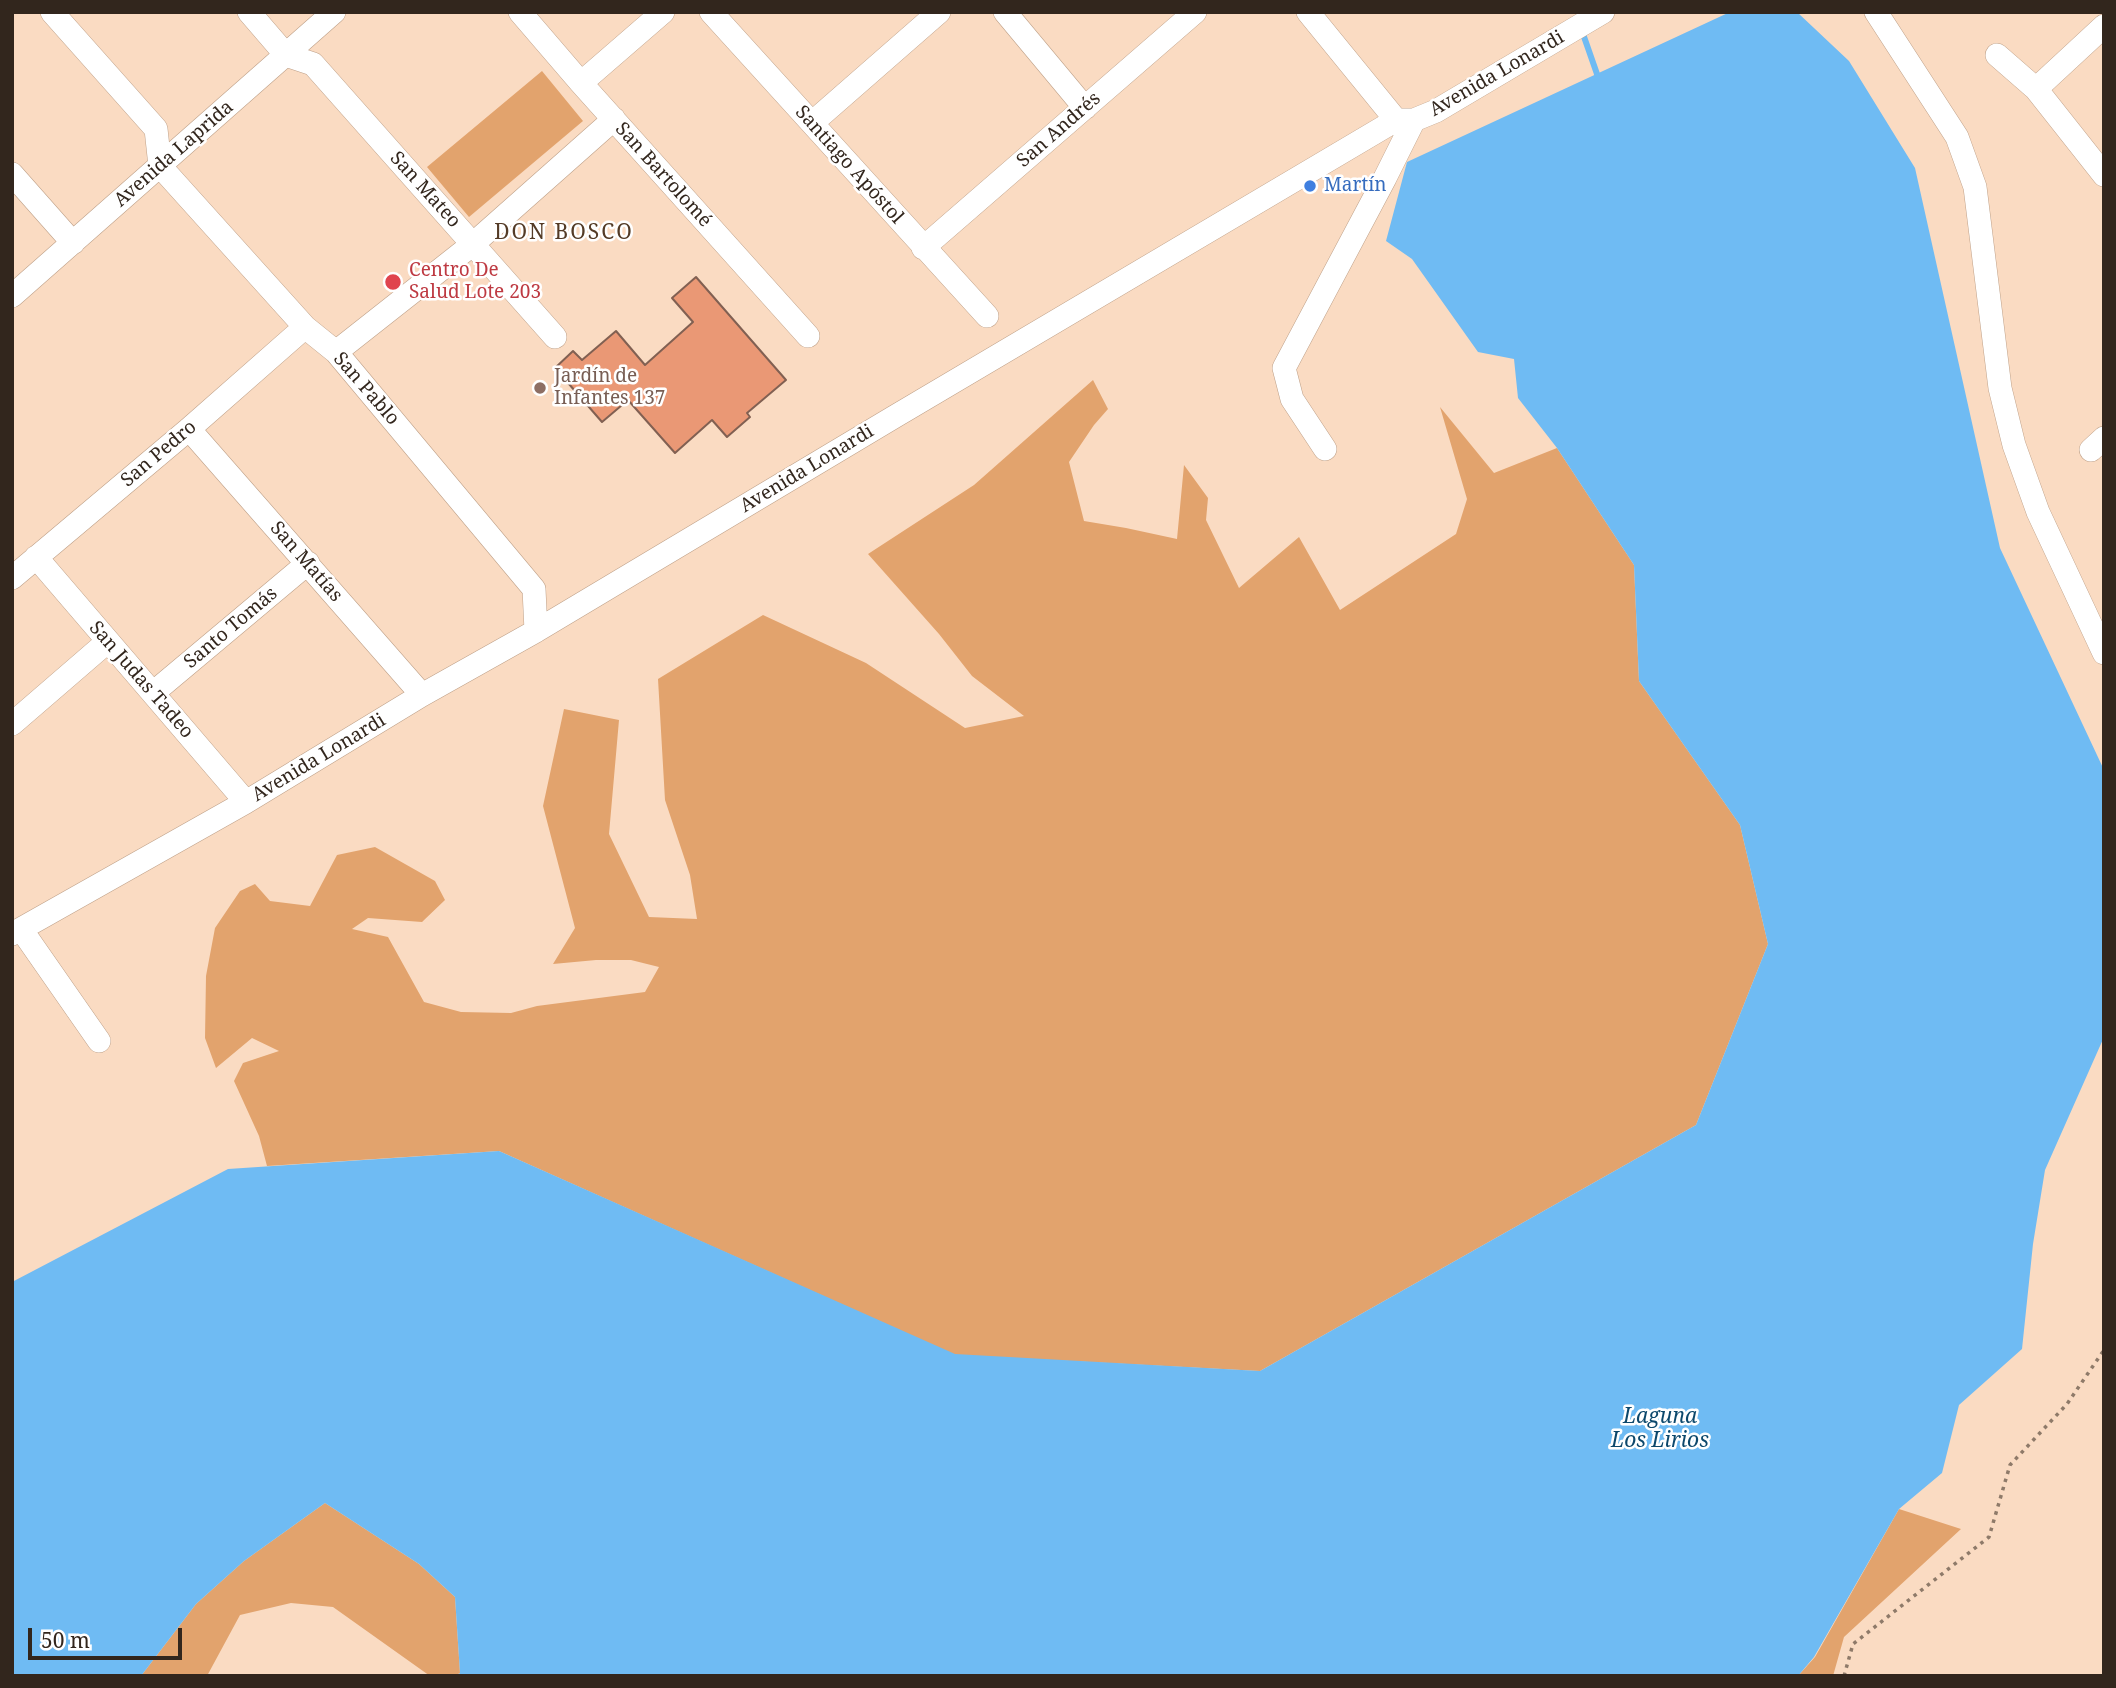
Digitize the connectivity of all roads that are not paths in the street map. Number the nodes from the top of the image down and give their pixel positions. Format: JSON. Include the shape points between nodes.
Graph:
{"nodes":[{"id":1,"x":52,"y":12,"type":"edge"},
{"id":2,"x":249,"y":12,"type":"edge"},
{"id":3,"x":334,"y":12,"type":"edge"},
{"id":4,"x":520,"y":12,"type":"edge"},
{"id":5,"x":663,"y":12,"type":"edge"},
{"id":6,"x":711,"y":12,"type":"edge"},
{"id":7,"x":939,"y":12,"type":"edge"},
{"id":8,"x":1005,"y":12,"type":"edge"},
{"id":9,"x":1195,"y":12,"type":"edge"},
{"id":10,"x":1308,"y":12,"type":"edge"},
{"id":11,"x":1603,"y":12,"type":"edge"},
{"id":12,"x":1875,"y":12,"type":"edge"},
{"id":13,"x":2104,"y":26,"type":"edge"},
{"id":14,"x":1997,"y":54,"type":"dead end"},
{"id":15,"x":286,"y":55,"type":"junction"},
{"id":16,"x":581,"y":83,"type":"junction"},
{"id":17,"x":2036,"y":89,"type":"junction"},
{"id":18,"x":1085,"y":108,"type":"junction"},
{"id":19,"x":614,"y":119,"type":"junction"},
{"id":20,"x":1405,"y":121,"type":"junction"},
{"id":21,"x":812,"y":123,"type":"junction"},
{"id":22,"x":160,"y":166,"type":"junction"},
{"id":23,"x":12,"y":174,"type":"edge"},
{"id":24,"x":2104,"y":175,"type":"edge"},
{"id":25,"x":73,"y":243,"type":"junction"},
{"id":26,"x":473,"y":244,"type":"junction"},
{"id":27,"x":923,"y":248,"type":"junction"},
{"id":28,"x":12,"y":296,"type":"edge"},
{"id":29,"x":987,"y":316,"type":"dead end"},
{"id":30,"x":305,"y":327,"type":"junction"},
{"id":31,"x":808,"y":336,"type":"dead end"},
{"id":32,"x":555,"y":337,"type":"dead end"},
{"id":33,"x":336,"y":352,"type":"junction"},
{"id":34,"x":189,"y":429,"type":"junction"},
{"id":35,"x":1325,"y":449,"type":"dead end"},
{"id":36,"x":36,"y":557,"type":"junction"},
{"id":37,"x":308,"y":563,"type":"junction"},
{"id":38,"x":12,"y":578,"type":"edge"},
{"id":39,"x":536,"y":631,"type":"junction"},
{"id":40,"x":107,"y":642,"type":"junction"},
{"id":41,"x":2104,"y":653,"type":"edge"},
{"id":42,"x":153,"y":692,"type":"junction"},
{"id":43,"x":422,"y":695,"type":"junction"},
{"id":44,"x":12,"y":724,"type":"edge"},
{"id":45,"x":246,"y":802,"type":"junction"},
{"id":46,"x":17,"y":932,"type":"edge"},
{"id":47,"x":99,"y":1041,"type":"dead end"}],
"edges":[{"from":1,"to":22,"type":"street","via":[[156,129]]},
{"from":2,"to":15,"type":"street"},
{"from":3,"to":15,"type":"street","name":"Avenida Laprida"},
{"from":4,"to":16,"type":"street","name":"San Bartolomé"},
{"from":5,"to":16,"type":"street"},
{"from":6,"to":21,"type":"street","name":"Santiago Apóstol"},
{"from":7,"to":21,"type":"street"},
{"from":8,"to":18,"type":"street"},
{"from":9,"to":18,"type":"street","name":"San Andrés"},
{"from":10,"to":20,"type":"street"},
{"from":11,"to":20,"type":"street","name":"Avenida Lonardi","via":[[1436,111]]},
{"from":12,"to":41,"type":"street","via":[[1957,137],[1975,187],[2000,388],[2014,445],[2038,512]]},
{"from":13,"to":17,"type":"street"},
{"from":14,"to":17,"type":"street"},
{"from":15,"to":22,"type":"street","name":"Avenida Laprida"},
{"from":15,"to":26,"type":"street","name":"San Mateo","via":[[313,64]]},
{"from":16,"to":19,"type":"street","name":"San Bartolomé"},
{"from":17,"to":24,"type":"street"},
{"from":18,"to":27,"type":"street","name":"San Andrés"},
{"from":19,"to":26,"type":"street"},
{"from":19,"to":31,"type":"street","name":"San Bartolomé"},
{"from":20,"to":35,"type":"street","via":[[1385,178],[1284,368],[1292,399]]},
{"from":20,"to":39,"type":"street","name":"Avenida Lonardi"},
{"from":21,"to":27,"type":"street","name":"Santiago Apóstol"},
{"from":22,"to":25,"type":"street","name":"Avenida Laprida"},
{"from":22,"to":30,"type":"street","name":"San Pablo"},
{"from":23,"to":25,"type":"street"},
{"from":25,"to":28,"type":"street","name":"Avenida Laprida"},
{"from":26,"to":32,"type":"street","name":"San Mateo"},
{"from":26,"to":33,"type":"street"},
{"from":27,"to":29,"type":"street","name":"Santiago Apóstol"},
{"from":30,"to":33,"type":"street","name":"San Pablo"},
{"from":30,"to":34,"type":"street","name":"San Pedro"},
{"from":33,"to":39,"type":"street","name":"San Pablo","via":[[534,589]]},
{"from":34,"to":36,"type":"street","name":"San Pedro"},
{"from":34,"to":37,"type":"street","name":"San Matías"},
{"from":36,"to":38,"type":"street","name":"San Pedro"},
{"from":36,"to":40,"type":"street","name":"San Judas Tadeo"},
{"from":37,"to":42,"type":"street","name":"Santo Tomás"},
{"from":37,"to":43,"type":"street","name":"San Matías"},
{"from":39,"to":43,"type":"street","name":"Avenida Lonardi"},
{"from":40,"to":42,"type":"street","name":"San Judas Tadeo"},
{"from":40,"to":44,"type":"street"},
{"from":42,"to":45,"type":"street","name":"San Judas Tadeo"},
{"from":43,"to":45,"type":"street","name":"Avenida Lonardi"},
{"from":45,"to":46,"type":"street","name":"Avenida Lonardi"},
{"from":46,"to":47,"type":"street"}]}
